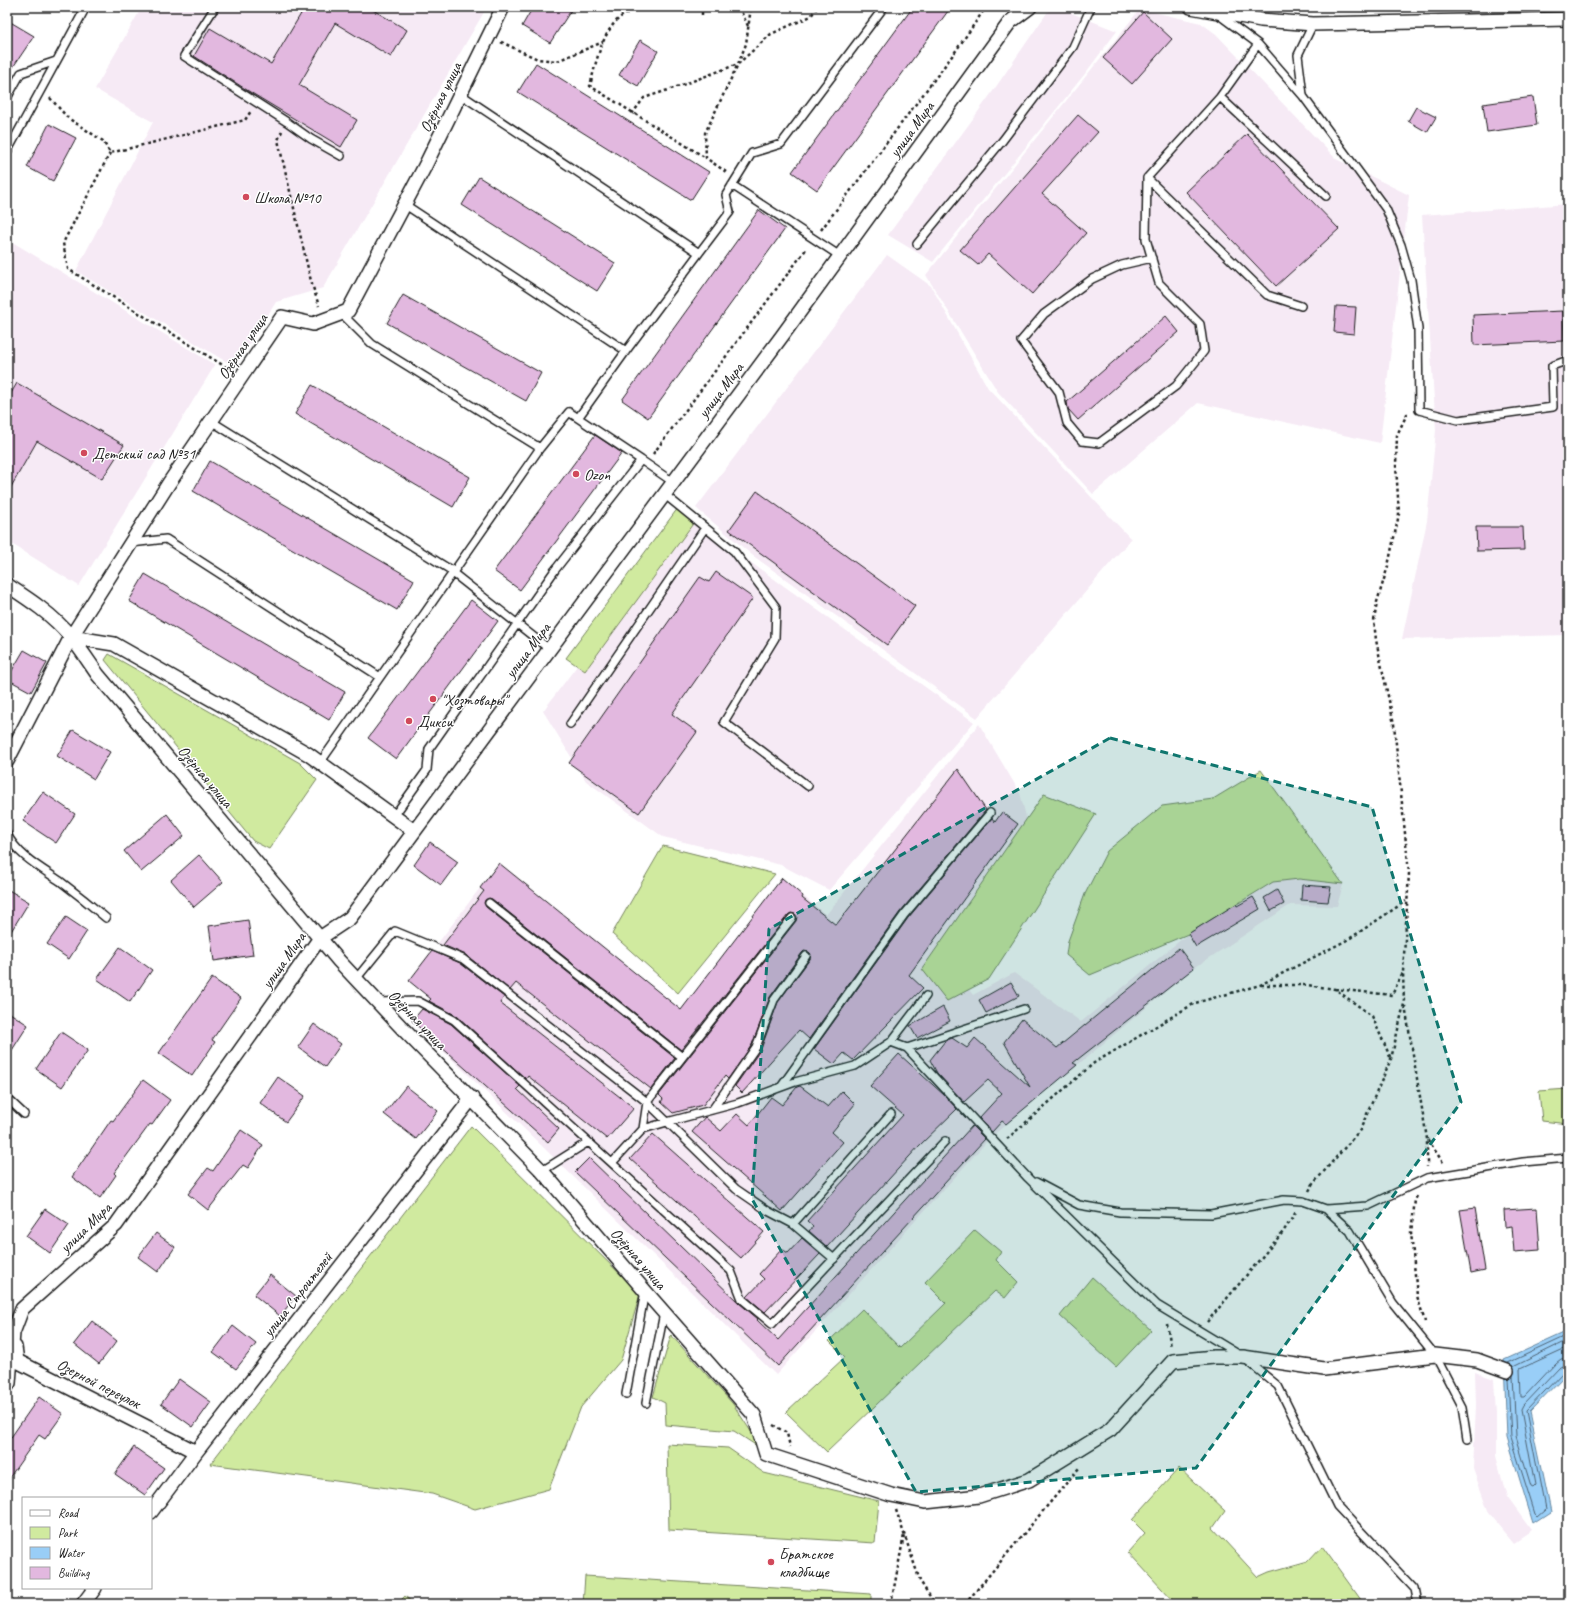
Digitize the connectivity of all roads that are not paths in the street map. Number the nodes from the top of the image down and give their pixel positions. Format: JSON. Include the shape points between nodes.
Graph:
{"nodes":[{"id":1,"x":86,"y":7,"type":"edge"},
{"id":2,"x":215,"y":7,"type":"edge"},
{"id":3,"x":503,"y":7,"type":"edge"},
{"id":4,"x":884,"y":7,"type":"edge"},
{"id":5,"x":1030,"y":7,"type":"edge"},
{"id":6,"x":1091,"y":7,"type":"edge"},
{"id":7,"x":1191,"y":7,"type":"edge"},
{"id":8,"x":1217,"y":10,"type":"edge"},
{"id":9,"x":1568,"y":19,"type":"edge"},
{"id":10,"x":1312,"y":24,"type":"junction"},
{"id":11,"x":1258,"y":44,"type":"junction"},
{"id":12,"x":56,"y":61,"type":"junction"},
{"id":13,"x":460,"y":94,"type":"junction"},
{"id":14,"x":1303,"y":96,"type":"junction"},
{"id":15,"x":1220,"y":97,"type":"junction"},
{"id":16,"x":7,"y":98,"type":"edge"},
{"id":17,"x":7,"y":152,"type":"edge"},
{"id":18,"x":341,"y":156,"type":"dead end"},
{"id":19,"x":1147,"y":178,"type":"junction"},
{"id":20,"x":734,"y":182,"type":"junction"},
{"id":21,"x":1326,"y":196,"type":"dead end"},
{"id":22,"x":404,"y":204,"type":"junction"},
{"id":23,"x":917,"y":244,"type":"dead end"},
{"id":24,"x":699,"y":253,"type":"junction"},
{"id":25,"x":840,"y":256,"type":"junction"},
{"id":26,"x":1152,"y":258,"type":"junction"},
{"id":27,"x":1301,"y":306,"type":"dead end"},
{"id":28,"x":341,"y":313,"type":"junction"},
{"id":29,"x":626,"y":351,"type":"junction"},
{"id":30,"x":1568,"y":360,"type":"edge"},
{"id":31,"x":578,"y":418,"type":"junction"},
{"id":32,"x":211,"y":421,"type":"junction"},
{"id":33,"x":540,"y":448,"type":"junction"},
{"id":34,"x":641,"y":460,"type":"junction"},
{"id":35,"x":673,"y":482,"type":"junction"},
{"id":36,"x":664,"y":494,"type":"junction"},
{"id":37,"x":705,"y":528,"type":"junction"},
{"id":38,"x":131,"y":543,"type":"junction"},
{"id":39,"x":453,"y":572,"type":"junction"},
{"id":40,"x":7,"y":585,"type":"edge"},
{"id":41,"x":517,"y":623,"type":"junction"},
{"id":42,"x":71,"y":636,"type":"junction"},
{"id":43,"x":549,"y":649,"type":"junction"},
{"id":44,"x":380,"y":677,"type":"junction"},
{"id":45,"x":570,"y":724,"type":"dead end"},
{"id":46,"x":7,"y":761,"type":"edge"},
{"id":47,"x":320,"y":763,"type":"junction"},
{"id":48,"x":808,"y":786,"type":"dead end"},
{"id":49,"x":990,"y":813,"type":"dead end"},
{"id":50,"x":394,"y":816,"type":"junction"},
{"id":51,"x":414,"y":830,"type":"junction"},
{"id":52,"x":7,"y":834,"type":"edge"},
{"id":53,"x":489,"y":903,"type":"dead end"},
{"id":54,"x":106,"y":918,"type":"dead end"},
{"id":55,"x":792,"y":918,"type":"dead end"},
{"id":56,"x":320,"y":938,"type":"junction"},
{"id":57,"x":806,"y":956,"type":"dead end"},
{"id":58,"x":356,"y":979,"type":"junction"},
{"id":59,"x":926,"y":996,"type":"dead end"},
{"id":60,"x":377,"y":1002,"type":"junction"},
{"id":61,"x":1024,"y":1009,"type":"dead end"},
{"id":62,"x":891,"y":1042,"type":"junction"},
{"id":63,"x":907,"y":1048,"type":"junction"},
{"id":64,"x":682,"y":1057,"type":"junction"},
{"id":65,"x":781,"y":1087,"type":"junction"},
{"id":66,"x":7,"y":1098,"type":"edge"},
{"id":67,"x":472,"y":1098,"type":"junction"},
{"id":68,"x":647,"y":1102,"type":"junction"},
{"id":69,"x":712,"y":1110,"type":"junction"},
{"id":70,"x":24,"y":1114,"type":"dead end"},
{"id":71,"x":891,"y":1114,"type":"dead end"},
{"id":72,"x":666,"y":1122,"type":"junction"},
{"id":73,"x":643,"y":1129,"type":"junction"},
{"id":74,"x":945,"y":1141,"type":"dead end"},
{"id":75,"x":588,"y":1142,"type":"junction"},
{"id":76,"x":1568,"y":1158,"type":"edge"},
{"id":77,"x":612,"y":1163,"type":"junction"},
{"id":78,"x":542,"y":1171,"type":"junction"},
{"id":79,"x":1028,"y":1178,"type":"junction"},
{"id":80,"x":1326,"y":1209,"type":"junction"},
{"id":81,"x":793,"y":1224,"type":"junction"},
{"id":82,"x":834,"y":1259,"type":"junction"},
{"id":83,"x":645,"y":1291,"type":"junction"},
{"id":84,"x":664,"y":1312,"type":"junction"},
{"id":85,"x":10,"y":1332,"type":"edge"},
{"id":86,"x":1435,"y":1355,"type":"junction"},
{"id":87,"x":1243,"y":1357,"type":"junction"},
{"id":88,"x":1507,"y":1372,"type":"dead end"},
{"id":89,"x":7,"y":1386,"type":"edge"},
{"id":90,"x":626,"y":1394,"type":"dead end"},
{"id":91,"x":646,"y":1403,"type":"dead end"},
{"id":92,"x":1468,"y":1439,"type":"dead end"},
{"id":93,"x":196,"y":1452,"type":"junction"},
{"id":94,"x":152,"y":1511,"type":"edge"},
{"id":95,"x":94,"y":1589,"type":"edge"},
{"id":96,"x":83,"y":1604,"type":"edge"},
{"id":97,"x":1418,"y":1604,"type":"edge"}],
"edges":[{"from":1,"to":12,"type":"lane"},
{"from":2,"to":18,"type":"lane","via":[[184,56],[311,140]]},
{"from":3,"to":13,"type":"street","name":"Озёрная улица"},
{"from":4,"to":20,"type":"lane","via":[[782,144],[752,153]]},
{"from":5,"to":25,"type":"street","name":"улица Мира","via":[[1010,22]]},
{"from":6,"to":23,"type":"lane","via":[[1073,47],[1003,140]]},
{"from":7,"to":8,"type":"street"},
{"from":8,"to":10,"type":"street","via":[[1261,20]]},
{"from":8,"to":11,"type":"lane"},
{"from":9,"to":10,"type":"street"},
{"from":10,"to":14,"type":"lane","via":[[1298,55]]},
{"from":11,"to":14,"type":"lane"},
{"from":11,"to":15,"type":"lane"},
{"from":12,"to":16,"type":"lane","via":[[21,73]]},
{"from":12,"to":17,"type":"lane"},
{"from":13,"to":22,"type":"street","name":"Озёрная улица"},
{"from":13,"to":24,"type":"lane"},
{"from":14,"to":30,"type":"lane","via":[[1386,209],[1401,245],[1411,280],[1418,329],[1419,410],[1458,420],[1554,407],[1552,366]]},
{"from":15,"to":19,"type":"lane"},
{"from":15,"to":21,"type":"lane"},
{"from":19,"to":26,"type":"lane","via":[[1146,239]]},
{"from":19,"to":27,"type":"lane","via":[[1267,295]]},
{"from":20,"to":24,"type":"lane","via":[[726,195],[730,212]]},
{"from":20,"to":25,"type":"lane"},
{"from":22,"to":28,"type":"street","name":"Озёрная улица","via":[[348,311]]},
{"from":22,"to":29,"type":"lane"},
{"from":24,"to":29,"type":"lane"},
{"from":25,"to":35,"type":"street","name":"улица Мира"},
{"from":26,"to":26,"type":"lane","via":[[1159,283],[1200,324],[1204,350],[1176,386],[1099,443],[1082,441],[1067,423],[1059,392],[1021,341],[1044,314],[1092,279],[1122,265]]},
{"from":28,"to":32,"type":"street","name":"Озёрная улица","via":[[312,324],[282,317]]},
{"from":28,"to":33,"type":"lane","via":[[372,344]]},
{"from":29,"to":31,"type":"lane"},
{"from":31,"to":33,"type":"lane","via":[[569,412]]},
{"from":31,"to":34,"type":"lane"},
{"from":32,"to":38,"type":"street","name":"Озёрная улица"},
{"from":32,"to":39,"type":"lane"},
{"from":33,"to":39,"type":"lane"},
{"from":34,"to":35,"type":"lane"},
{"from":34,"to":41,"type":"lane"},
{"from":35,"to":36,"type":"street","name":"улица Мира"},
{"from":36,"to":37,"type":"lane"},
{"from":36,"to":43,"type":"street","name":"улица Мира"},
{"from":37,"to":45,"type":"lane"},
{"from":37,"to":48,"type":"lane","via":[[734,551],[776,607],[775,638],[724,722]]},
{"from":38,"to":42,"type":"street","name":"Озёрная улица"},
{"from":38,"to":44,"type":"lane","via":[[166,539]]},
{"from":39,"to":41,"type":"lane"},
{"from":39,"to":44,"type":"lane"},
{"from":40,"to":42,"type":"street","name":"Озёрная улица","via":[[53,618]]},
{"from":41,"to":43,"type":"lane"},
{"from":41,"to":50,"type":"lane","via":[[429,749],[427,770]]},
{"from":42,"to":46,"type":"street","name":"Озёрная улица"},
{"from":42,"to":47,"type":"street","via":[[114,644]]},
{"from":42,"to":56,"type":"street","name":"Озёрная улица","via":[[98,675]]},
{"from":43,"to":51,"type":"street","name":"улица Мира"},
{"from":44,"to":47,"type":"lane"},
{"from":47,"to":50,"type":"street"},
{"from":49,"to":65,"type":"lane","via":[[904,915]]},
{"from":50,"to":51,"type":"street"},
{"from":51,"to":56,"type":"street","name":"улица Мира","via":[[350,918]]},
{"from":52,"to":54,"type":"lane","via":[[11,844],[32,862]]},
{"from":53,"to":64,"type":"lane"},
{"from":55,"to":64,"type":"lane"},
{"from":56,"to":58,"type":"street","name":"Озёрная улица"},
{"from":56,"to":85,"type":"street","name":"улица Мира","via":[[116,1225],[22,1309]]},
{"from":57,"to":69,"type":"lane","via":[[774,1000],[756,1047]]},
{"from":58,"to":60,"type":"street","name":"Озёрная улица"},
{"from":58,"to":68,"type":"lane","via":[[395,931],[463,959]]},
{"from":59,"to":62,"type":"lane"},
{"from":60,"to":67,"type":"street","name":"Озёрная улица"},
{"from":60,"to":75,"type":"lane","via":[[418,1001],[454,1020]]},
{"from":61,"to":63,"type":"lane"},
{"from":62,"to":63,"type":"lane"},
{"from":62,"to":65,"type":"lane","via":[[855,1066]]},
{"from":63,"to":79,"type":"lane"},
{"from":64,"to":68,"type":"lane"},
{"from":65,"to":69,"type":"lane"},
{"from":66,"to":70,"type":"lane"},
{"from":67,"to":78,"type":"street","name":"Озёрная улица"},
{"from":67,"to":93,"type":"street","name":"улица Строителей"},
{"from":68,"to":72,"type":"lane"},
{"from":68,"to":73,"type":"lane"},
{"from":69,"to":72,"type":"lane"},
{"from":71,"to":81,"type":"lane"},
{"from":72,"to":73,"type":"lane"},
{"from":72,"to":81,"type":"lane","via":[[736,1190]]},
{"from":73,"to":77,"type":"lane"},
{"from":74,"to":82,"type":"lane"},
{"from":75,"to":77,"type":"lane"},
{"from":75,"to":78,"type":"lane"},
{"from":76,"to":80,"type":"lane","via":[[1523,1162],[1427,1178],[1368,1206]]},
{"from":77,"to":82,"type":"lane","via":[[731,1271],[742,1299],[772,1324]]},
{"from":78,"to":83,"type":"street","name":"Озёрная улица"},
{"from":79,"to":80,"type":"lane","via":[[1078,1205],[1120,1212],[1211,1214],[1284,1200],[1303,1201]]},
{"from":79,"to":87,"type":"lane","via":[[1157,1305]]},
{"from":80,"to":86,"type":"lane","via":[[1350,1231],[1393,1303]]},
{"from":81,"to":82,"type":"lane"},
{"from":83,"to":84,"type":"street","name":"Озёрная улица"},
{"from":83,"to":90,"type":"lane"},
{"from":84,"to":87,"type":"street","name":"Озёрная улица","via":[[754,1415],[766,1454],[891,1495],[925,1502],[979,1496],[1029,1480],[1110,1430],[1173,1361],[1214,1356]]},
{"from":84,"to":91,"type":"lane"},
{"from":85,"to":89,"type":"street","name":"улица Мира"},
{"from":85,"to":93,"type":"street","name":"Озерной переулок","via":[[17,1361]]},
{"from":86,"to":87,"type":"street","via":[[1324,1369]]},
{"from":86,"to":88,"type":"street","via":[[1477,1360]]},
{"from":86,"to":92,"type":"lane","via":[[1462,1407]]},
{"from":87,"to":97,"type":"lane","via":[[1278,1386],[1338,1506],[1415,1589]]},
{"from":93,"to":94,"type":"street","name":"улица Строителей"},
{"from":95,"to":96,"type":"street"}]}
